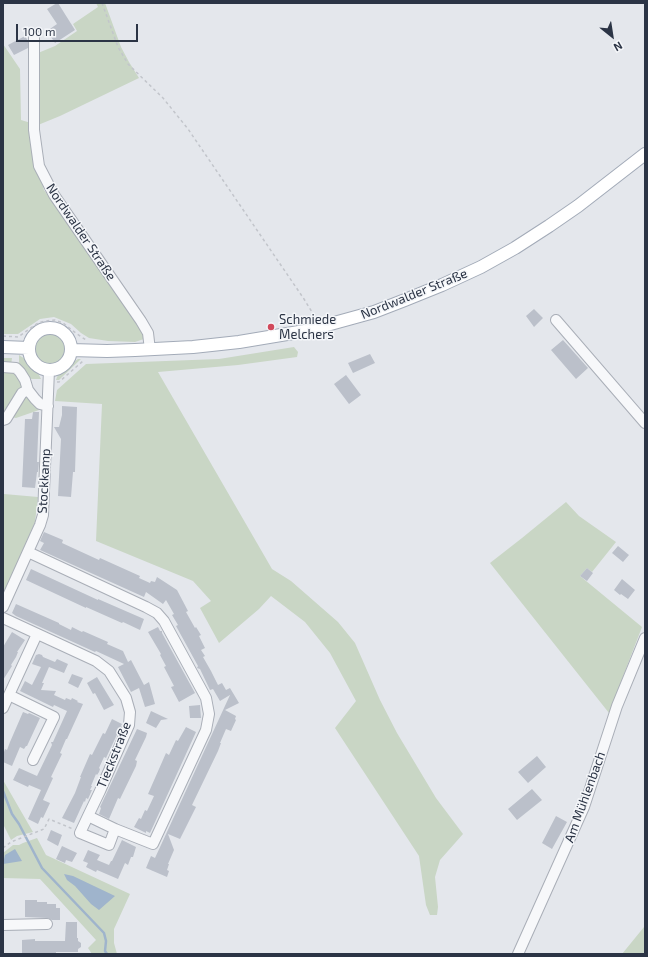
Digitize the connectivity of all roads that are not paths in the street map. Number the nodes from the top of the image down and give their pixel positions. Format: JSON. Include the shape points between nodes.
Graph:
{"nodes":[{"id":1,"x":34,"y":34,"type":"dead end"},
{"id":2,"x":645,"y":154,"type":"edge"},
{"id":3,"x":556,"y":320,"type":"dead end"},
{"id":4,"x":3,"y":347,"type":"edge"},
{"id":5,"x":29,"y":348,"type":"junction"},
{"id":6,"x":71,"y":350,"type":"junction"},
{"id":7,"x":150,"y":350,"type":"junction"},
{"id":8,"x":3,"y":367,"type":"edge"},
{"id":9,"x":49,"y":370,"type":"junction"},
{"id":10,"x":28,"y":390,"type":"junction"},
{"id":11,"x":48,"y":406,"type":"junction"},
{"id":12,"x":3,"y":420,"type":"edge"},
{"id":13,"x":645,"y":423,"type":"edge"},
{"id":14,"x":28,"y":552,"type":"junction"},
{"id":15,"x":3,"y":608,"type":"edge"},
{"id":16,"x":3,"y":618,"type":"edge"},
{"id":17,"x":37,"y":634,"type":"junction"},
{"id":18,"x":645,"y":638,"type":"edge"},
{"id":19,"x":9,"y":695,"type":"junction"},
{"id":20,"x":3,"y":708,"type":"edge"},
{"id":21,"x":33,"y":760,"type":"dead end"},
{"id":22,"x":88,"y":816,"type":"junction"},
{"id":23,"x":115,"y":829,"type":"junction"},
{"id":24,"x":47,"y":924,"type":"dead end"},
{"id":25,"x":3,"y":925,"type":"edge"},
{"id":26,"x":518,"y":954,"type":"edge"}],
"edges":[{"from":1,"to":7,"type":"street","name":"Nordwalder Straße","via":[[34,130],[39,166],[54,195],[144,326]]},
{"from":2,"to":7,"type":"main road","name":"Nordwalder Straße","via":[[569,213],[531,238],[442,286],[374,312],[321,327],[239,342]]},
{"from":3,"to":13,"type":"street"},
{"from":4,"to":5,"type":"main road"},
{"from":5,"to":6,"type":"main road","via":[[33,335],[51,327],[64,332],[71,343]]},
{"from":5,"to":9,"type":"main road","via":[[32,361],[37,366]]},
{"from":6,"to":7,"type":"main road","name":"Nordwalder Straße"},
{"from":6,"to":9,"type":"main road","via":[[70,356],[62,366]]},
{"from":8,"to":10,"type":"street","via":[[16,368],[25,380]]},
{"from":9,"to":11,"type":"street","name":"Stockkamp"},
{"from":10,"to":11,"type":"street","via":[[40,404]]},
{"from":10,"to":12,"type":"street","via":[[22,393]]},
{"from":11,"to":14,"type":"street","name":"Stockkamp","via":[[43,515]]},
{"from":14,"to":15,"type":"street","name":"Stockkamp"},
{"from":14,"to":23,"type":"street","via":[[157,613],[164,621],[206,698],[209,714],[206,730],[153,844]]},
{"from":16,"to":17,"type":"street","name":"Tieckstraße"},
{"from":17,"to":19,"type":"street"},
{"from":17,"to":22,"type":"street","name":"Tieckstraße","via":[[96,661],[109,671],[126,698],[130,712],[129,725]]},
{"from":18,"to":26,"type":"street","name":"Am Mühlenbach","via":[[617,706],[584,807]]},
{"from":19,"to":20,"type":"street"},
{"from":19,"to":21,"type":"street","via":[[54,717]]},
{"from":22,"to":23,"type":"street"},
{"from":22,"to":23,"type":"street","name":"Tieckstraße","via":[[80,832],[108,845]]},
{"from":24,"to":25,"type":"street"}]}
